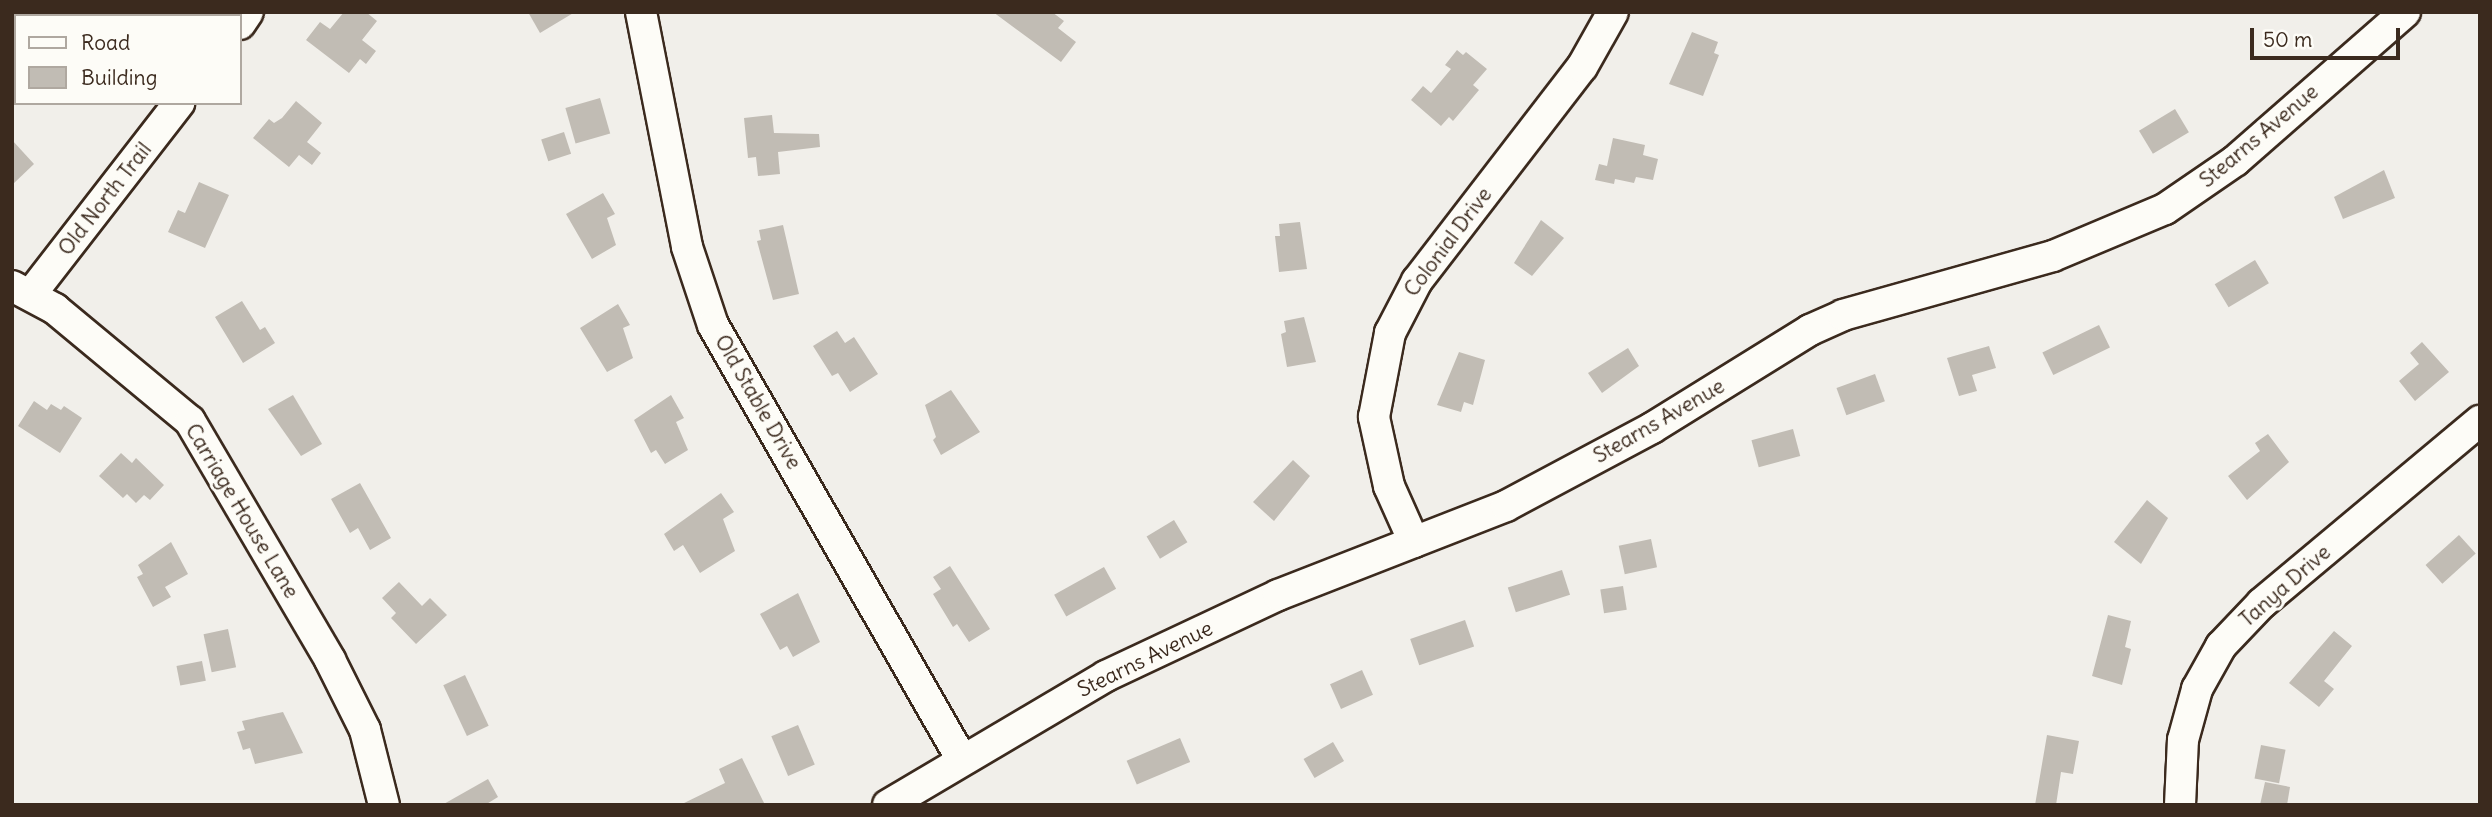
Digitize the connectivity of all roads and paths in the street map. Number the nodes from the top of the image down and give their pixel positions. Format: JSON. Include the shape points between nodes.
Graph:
{"nodes":[{"id":1,"x":641,"y":12,"type":"edge"},
{"id":2,"x":1613,"y":12,"type":"edge"},
{"id":3,"x":2405,"y":12,"type":"edge"},
{"id":4,"x":177,"y":105,"type":"edge"},
{"id":5,"x":21,"y":290,"type":"edge"},
{"id":6,"x":2480,"y":421,"type":"edge"},
{"id":7,"x":1414,"y":542,"type":"junction"},
{"id":8,"x":961,"y":758,"type":"junction"},
{"id":9,"x":384,"y":805,"type":"edge"},
{"id":10,"x":888,"y":805,"type":"edge"},
{"id":11,"x":2180,"y":805,"type":"edge"}],
"edges":[{"from":1,"to":8,"type":"street","name":"Old Stable Drive","via":[[687,247],[713,324]]},
{"from":2,"to":7,"type":"street","name":"Colonial Drive","via":[[1582,67],[1417,281],[1390,333],[1374,416],[1389,486]]},
{"from":3,"to":7,"type":"street","name":"Stearns Avenue","via":[[2235,161],[2165,209],[2053,256],[1832,320],[1506,506]]},
{"from":4,"to":5,"type":"street","name":"Old North Trail"},
{"from":5,"to":9,"type":"street","name":"Carriage House Lane","via":[[81,329],[190,421],[330,660],[365,730]]},
{"from":6,"to":11,"type":"street","name":"Tanya Drive","via":[[2262,603],[2221,646],[2197,689],[2183,740]]},
{"from":7,"to":8,"type":"street","name":"Stearns Avenue","via":[[1278,595],[1160,650]]},
{"from":8,"to":10,"type":"street","name":"Stearns Avenue"}]}
